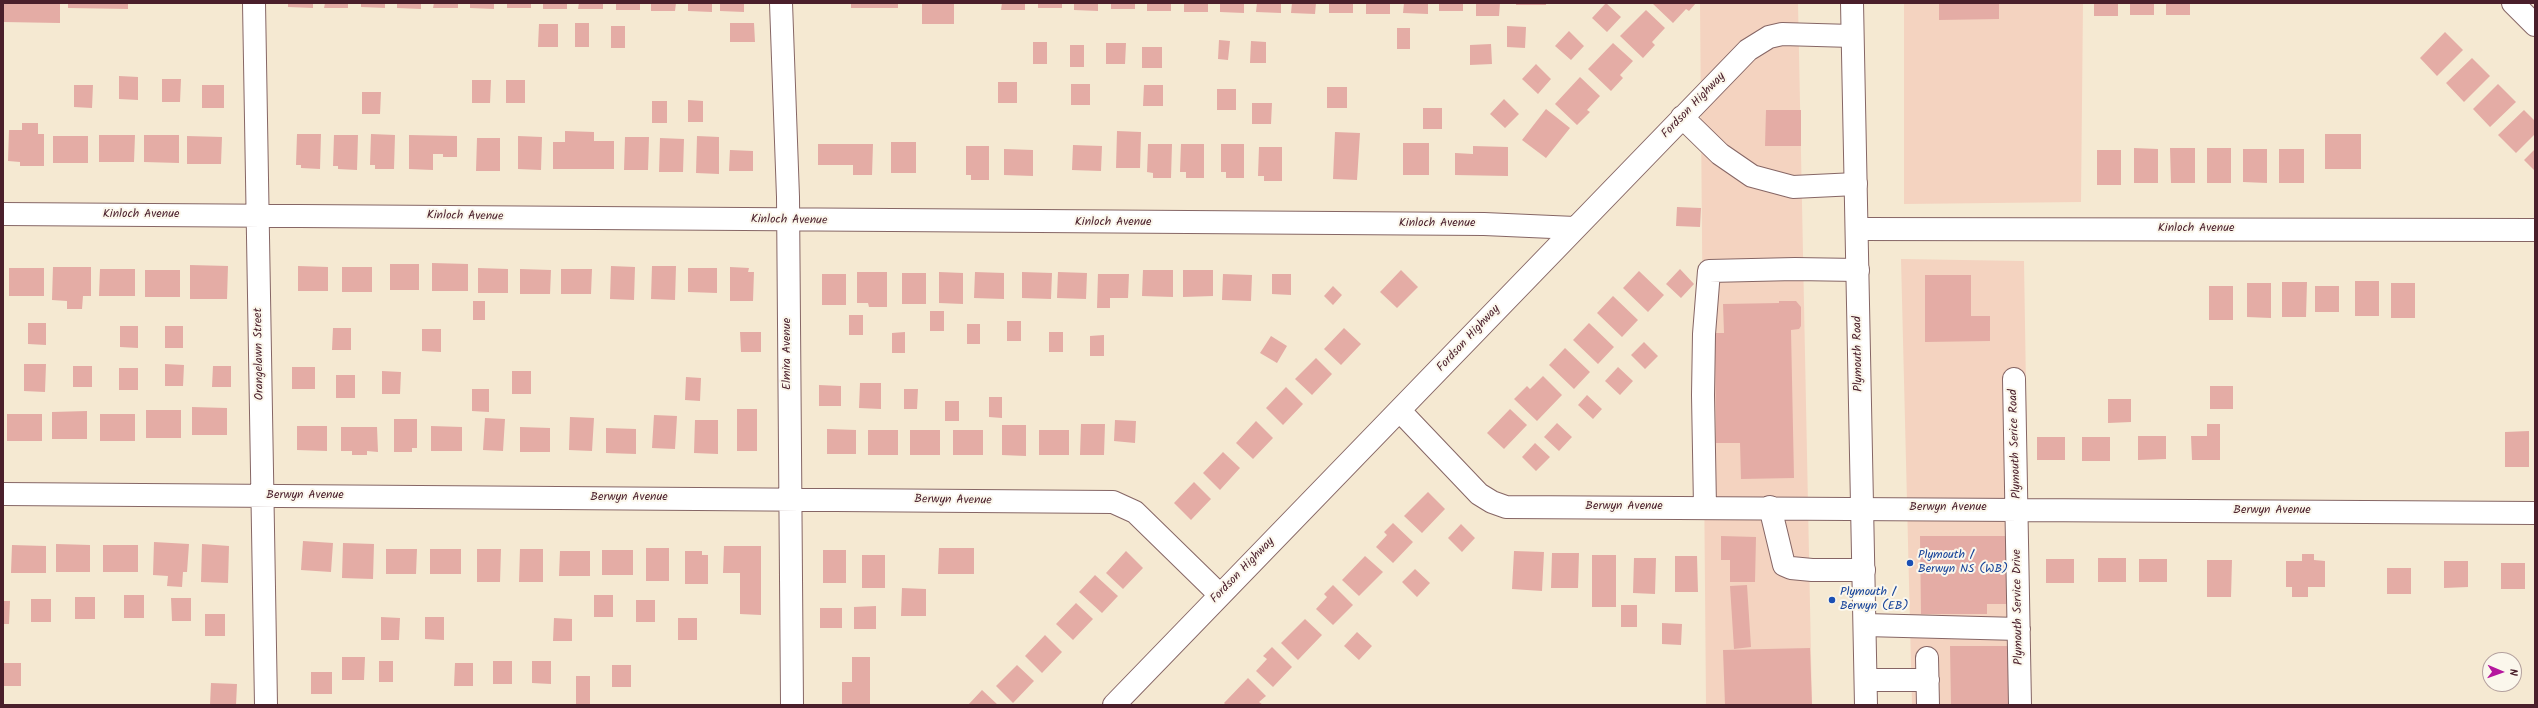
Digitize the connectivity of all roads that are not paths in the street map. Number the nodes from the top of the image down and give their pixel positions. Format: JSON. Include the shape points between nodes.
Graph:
{"nodes":[{"id":1,"x":254,"y":3,"type":"edge"},
{"id":2,"x":781,"y":3,"type":"edge"},
{"id":3,"x":1852,"y":3,"type":"edge"},
{"id":4,"x":2514,"y":3,"type":"edge"},
{"id":5,"x":2535,"y":25,"type":"edge"},
{"id":6,"x":1852,"y":36,"type":"junction"},
{"id":7,"x":1682,"y":117,"type":"junction"},
{"id":8,"x":1856,"y":184,"type":"junction"},
{"id":9,"x":3,"y":214,"type":"edge"},
{"id":10,"x":258,"y":216,"type":"junction"},
{"id":11,"x":788,"y":221,"type":"junction"},
{"id":12,"x":1575,"y":228,"type":"junction"},
{"id":13,"x":1857,"y":229,"type":"junction"},
{"id":14,"x":2535,"y":230,"type":"edge"},
{"id":15,"x":1858,"y":270,"type":"junction"},
{"id":16,"x":2014,"y":379,"type":"dead end"},
{"id":17,"x":1400,"y":411,"type":"junction"},
{"id":18,"x":3,"y":494,"type":"edge"},
{"id":19,"x":263,"y":496,"type":"junction"},
{"id":20,"x":789,"y":499,"type":"junction"},
{"id":21,"x":1706,"y":507,"type":"junction"},
{"id":22,"x":1770,"y":507,"type":"junction"},
{"id":23,"x":1862,"y":508,"type":"junction"},
{"id":24,"x":2018,"y":509,"type":"junction"},
{"id":25,"x":2535,"y":513,"type":"edge"},
{"id":26,"x":1864,"y":570,"type":"junction"},
{"id":27,"x":1220,"y":595,"type":"junction"},
{"id":28,"x":1865,"y":625,"type":"junction"},
{"id":29,"x":2019,"y":629,"type":"junction"},
{"id":30,"x":1927,"y":658,"type":"dead end"},
{"id":31,"x":1866,"y":680,"type":"junction"},
{"id":32,"x":1928,"y":680,"type":"junction"},
{"id":33,"x":266,"y":705,"type":"edge"},
{"id":34,"x":792,"y":705,"type":"edge"},
{"id":35,"x":1114,"y":705,"type":"edge"},
{"id":36,"x":1866,"y":705,"type":"edge"},
{"id":37,"x":1928,"y":705,"type":"edge"},
{"id":38,"x":2020,"y":705,"type":"edge"}],
"edges":[{"from":1,"to":10,"type":"street","name":"Orangelawn Street"},
{"from":2,"to":11,"type":"street","name":"Elmira Avenue"},
{"from":3,"to":6,"type":"street","name":"Plymouth Road"},
{"from":4,"to":5,"type":"street"},
{"from":6,"to":7,"type":"street","name":"Fordson Highway","via":[[1782,34],[1756,43]]},
{"from":6,"to":8,"type":"street","name":"Plymouth Road"},
{"from":7,"to":8,"type":"street","via":[[1720,154],[1752,176],[1793,187]]},
{"from":7,"to":12,"type":"street","name":"Fordson Highway"},
{"from":8,"to":13,"type":"street","name":"Plymouth Road"},
{"from":9,"to":10,"type":"street","name":"Kinloch Avenue"},
{"from":10,"to":11,"type":"street","name":"Kinloch Avenue"},
{"from":10,"to":19,"type":"street","name":"Orangelawn Street"},
{"from":11,"to":12,"type":"street","name":"Kinloch Avenue","via":[[1484,224]]},
{"from":11,"to":20,"type":"street","name":"Elmira Avenue"},
{"from":12,"to":17,"type":"street","name":"Fordson Highway"},
{"from":13,"to":14,"type":"street","name":"Kinloch Avenue"},
{"from":13,"to":15,"type":"street","name":"Plymouth Road"},
{"from":15,"to":21,"type":"street","via":[[1795,268],[1709,271],[1703,396]]},
{"from":15,"to":23,"type":"street","name":"Plymouth Road"},
{"from":16,"to":24,"type":"street","name":"Plymouth Serice Road"},
{"from":17,"to":21,"type":"street","name":"Berwyn Avenue","via":[[1479,494],[1506,507]]},
{"from":17,"to":27,"type":"street","name":"Fordson Highway"},
{"from":18,"to":19,"type":"street","name":"Berwyn Avenue"},
{"from":19,"to":20,"type":"street","name":"Berwyn Avenue"},
{"from":19,"to":33,"type":"street","name":"Orangelawn Street"},
{"from":20,"to":27,"type":"street","name":"Berwyn Avenue","via":[[1113,502],[1135,512]]},
{"from":20,"to":34,"type":"street","name":"Elmira Avenue"},
{"from":21,"to":22,"type":"street","name":"Berwyn Avenue"},
{"from":22,"to":23,"type":"street","name":"Berwyn Avenue"},
{"from":22,"to":26,"type":"street","via":[[1780,557],[1784,565],[1812,570]]},
{"from":23,"to":24,"type":"street","name":"Berwyn Avenue"},
{"from":23,"to":26,"type":"street","name":"Plymouth Road"},
{"from":24,"to":25,"type":"street","name":"Berwyn Avenue"},
{"from":24,"to":29,"type":"street","name":"Plymouth Service Drive"},
{"from":26,"to":28,"type":"street","name":"Plymouth Road"},
{"from":27,"to":35,"type":"street","name":"Fordson Highway"},
{"from":28,"to":29,"type":"street"},
{"from":28,"to":31,"type":"street","name":"Plymouth Road"},
{"from":29,"to":38,"type":"street","name":"Plymouth Service Drive"},
{"from":30,"to":32,"type":"street"},
{"from":31,"to":32,"type":"street"},
{"from":31,"to":36,"type":"street","name":"Plymouth Road"},
{"from":32,"to":37,"type":"street"}]}
